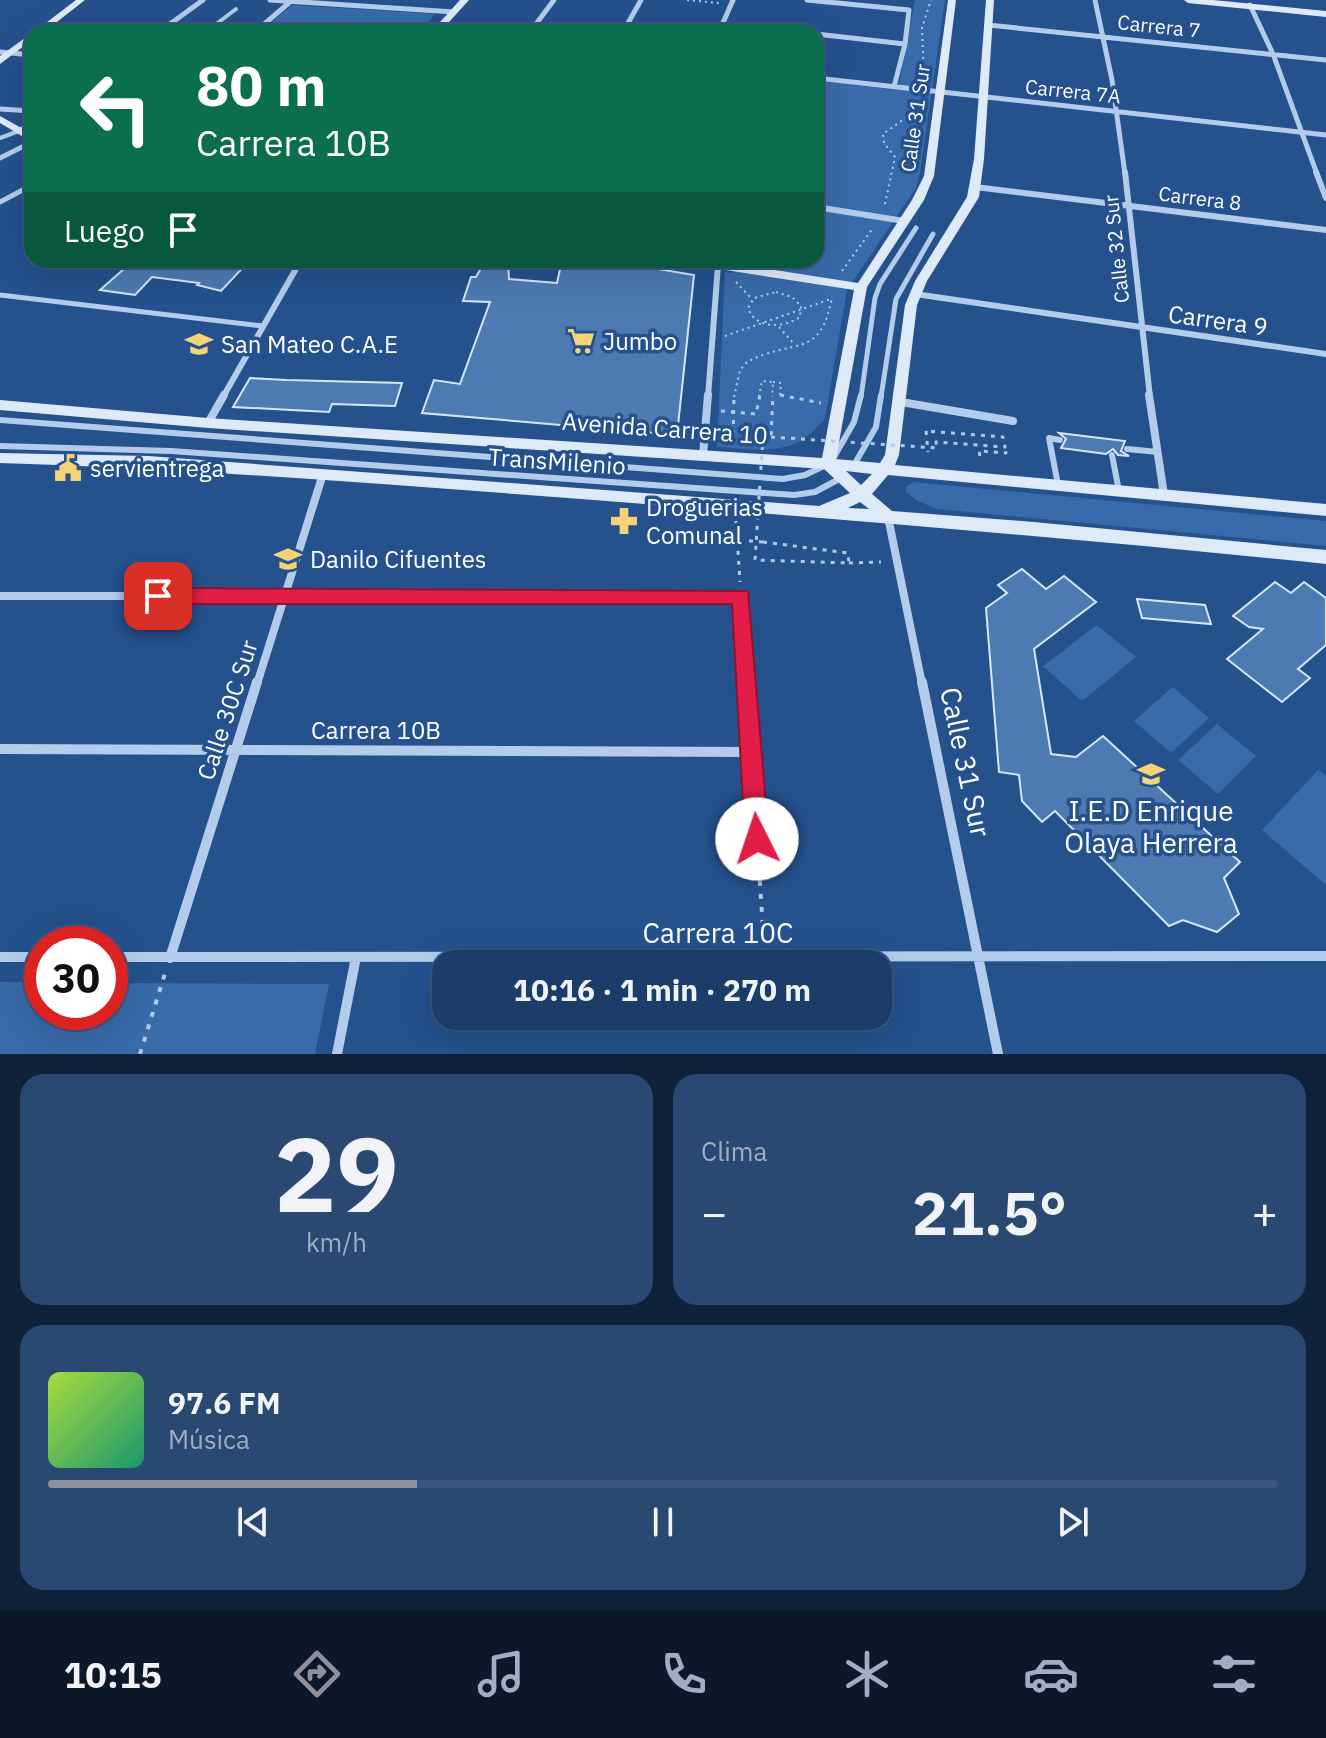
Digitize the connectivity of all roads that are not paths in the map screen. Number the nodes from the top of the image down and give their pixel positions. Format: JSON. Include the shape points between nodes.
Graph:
{"nodes":[{"id":1,"x":81,"y":0,"type":"edge"},
{"id":2,"x":203,"y":0,"type":"edge"},
{"id":3,"x":270,"y":0,"type":"edge"},
{"id":4,"x":361,"y":0,"type":"edge"},
{"id":5,"x":465,"y":0,"type":"edge"},
{"id":6,"x":554,"y":0,"type":"edge"},
{"id":7,"x":641,"y":0,"type":"edge"},
{"id":8,"x":807,"y":0,"type":"edge"},
{"id":9,"x":952,"y":0,"type":"edge"},
{"id":10,"x":990,"y":0,"type":"edge"},
{"id":11,"x":1095,"y":0,"type":"edge"},
{"id":12,"x":1188,"y":0,"type":"edge"},
{"id":13,"x":291,"y":1,"type":"edge"},
{"id":14,"x":732,"y":2,"type":"edge"},
{"id":15,"x":356,"y":5,"type":"junction"},
{"id":16,"x":1250,"y":5,"type":"junction"},
{"id":17,"x":236,"y":9,"type":"dead end"},
{"id":18,"x":454,"y":12,"type":"junction"},
{"id":19,"x":1326,"y":14,"type":"edge"},
{"id":20,"x":49,"y":24,"type":"edge"},
{"id":21,"x":170,"y":24,"type":"edge"},
{"id":22,"x":216,"y":24,"type":"edge"},
{"id":23,"x":264,"y":24,"type":"edge"},
{"id":24,"x":443,"y":24,"type":"edge"},
{"id":25,"x":536,"y":24,"type":"edge"},
{"id":26,"x":628,"y":24,"type":"edge"},
{"id":27,"x":722,"y":24,"type":"edge"},
{"id":28,"x":988,"y":25,"type":"junction"},
{"id":29,"x":824,"y":35,"type":"edge"},
{"id":30,"x":1105,"y":37,"type":"junction"},
{"id":31,"x":24,"y":41,"type":"edge"},
{"id":32,"x":905,"y":44,"type":"junction"},
{"id":33,"x":5,"y":52,"type":"edge"},
{"id":34,"x":1273,"y":54,"type":"junction"},
{"id":35,"x":1326,"y":60,"type":"edge"},
{"id":36,"x":0,"y":61,"type":"edge"},
{"id":37,"x":824,"y":79,"type":"edge"},
{"id":38,"x":894,"y":87,"type":"junction"},
{"id":39,"x":940,"y":92,"type":"junction"},
{"id":40,"x":983,"y":97,"type":"junction"},
{"id":41,"x":0,"y":109,"type":"edge"},
{"id":42,"x":24,"y":110,"type":"edge"},
{"id":43,"x":1115,"y":111,"type":"junction"},
{"id":44,"x":0,"y":119,"type":"edge"},
{"id":45,"x":24,"y":128,"type":"edge"},
{"id":46,"x":19,"y":131,"type":"junction"},
{"id":47,"x":1302,"y":132,"type":"junction"},
{"id":48,"x":24,"y":135,"type":"edge"},
{"id":49,"x":1326,"y":135,"type":"edge"},
{"id":50,"x":0,"y":138,"type":"edge"},
{"id":51,"x":24,"y":145,"type":"edge"},
{"id":52,"x":0,"y":158,"type":"edge"},
{"id":53,"x":975,"y":187,"type":"junction"},
{"id":54,"x":24,"y":189,"type":"edge"},
{"id":55,"x":1326,"y":198,"type":"edge"},
{"id":56,"x":0,"y":202,"type":"edge"},
{"id":57,"x":1129,"y":205,"type":"junction"},
{"id":58,"x":824,"y":208,"type":"edge"},
{"id":59,"x":910,"y":225,"type":"junction"},
{"id":60,"x":1326,"y":230,"type":"edge"},
{"id":61,"x":933,"y":234,"type":"dead end"},
{"id":62,"x":296,"y":268,"type":"edge"},
{"id":63,"x":718,"y":268,"type":"edge"},
{"id":64,"x":737,"y":268,"type":"edge"},
{"id":65,"x":861,"y":287,"type":"junction"},
{"id":66,"x":915,"y":294,"type":"junction"},
{"id":67,"x":0,"y":295,"type":"edge"},
{"id":68,"x":263,"y":326,"type":"junction"},
{"id":69,"x":1140,"y":327,"type":"junction"},
{"id":70,"x":1326,"y":354,"type":"edge"},
{"id":71,"x":901,"y":402,"type":"junction"},
{"id":72,"x":0,"y":405,"type":"edge"},
{"id":73,"x":0,"y":420,"type":"edge"},
{"id":74,"x":1013,"y":421,"type":"dead end"},
{"id":75,"x":208,"y":423,"type":"junction"},
{"id":76,"x":1060,"y":440,"type":"dead end"},
{"id":77,"x":0,"y":446,"type":"edge"},
{"id":78,"x":1127,"y":449,"type":"dead end"},
{"id":79,"x":1158,"y":452,"type":"junction"},
{"id":80,"x":703,"y":455,"type":"junction"},
{"id":81,"x":1112,"y":455,"type":"dead end"},
{"id":82,"x":0,"y":458,"type":"edge"},
{"id":83,"x":828,"y":464,"type":"junction"},
{"id":84,"x":886,"y":470,"type":"junction"},
{"id":85,"x":848,"y":472,"type":"junction"},
{"id":86,"x":323,"y":474,"type":"junction"},
{"id":87,"x":1058,"y":485,"type":"junction"},
{"id":88,"x":1119,"y":491,"type":"junction"},
{"id":89,"x":862,"y":494,"type":"junction"},
{"id":90,"x":1164,"y":495,"type":"junction"},
{"id":91,"x":1326,"y":510,"type":"edge"},
{"id":92,"x":816,"y":511,"type":"junction"},
{"id":93,"x":888,"y":517,"type":"junction"},
{"id":94,"x":1326,"y":557,"type":"edge"},
{"id":95,"x":0,"y":596,"type":"edge"},
{"id":96,"x":284,"y":596,"type":"junction"},
{"id":97,"x":0,"y":749,"type":"edge"},
{"id":98,"x":236,"y":750,"type":"junction"},
{"id":99,"x":751,"y":752,"type":"junction"},
{"id":100,"x":757,"y":839,"type":"road end"},
{"id":101,"x":980,"y":954,"type":"junction"},
{"id":102,"x":1326,"y":956,"type":"edge"},
{"id":103,"x":0,"y":957,"type":"edge"},
{"id":104,"x":24,"y":957,"type":"edge"},
{"id":105,"x":128,"y":957,"type":"edge"},
{"id":106,"x":356,"y":957,"type":"junction"},
{"id":107,"x":170,"y":958,"type":"junction"},
{"id":108,"x":337,"y":1054,"type":"edge"},
{"id":109,"x":998,"y":1054,"type":"edge"}],
"edges":[{"from":1,"to":20,"type":"main road"},
{"from":2,"to":21,"type":"street"},
{"from":3,"to":13,"type":"street"},
{"from":4,"to":15,"type":"lane"},
{"from":5,"to":18,"type":"main road"},
{"from":6,"to":25,"type":"street"},
{"from":7,"to":26,"type":"street"},
{"from":8,"to":32,"type":"street","via":[[909,10]]},
{"from":9,"to":39,"type":"main road","name":"Calle 31 Sur"},
{"from":10,"to":28,"type":"main road"},
{"from":11,"to":30,"type":"street","name":"Calle 32 Sur"},
{"from":12,"to":16,"type":"main road"},
{"from":13,"to":15,"type":"street"},
{"from":13,"to":23,"type":"street"},
{"from":14,"to":27,"type":"street"},
{"from":15,"to":18,"type":"street"},
{"from":16,"to":19,"type":"main road"},
{"from":16,"to":34,"type":"street"},
{"from":17,"to":22,"type":"lane"},
{"from":18,"to":24,"type":"main road"},
{"from":28,"to":30,"type":"street","name":"Carrera 7"},
{"from":28,"to":40,"type":"main road"},
{"from":29,"to":32,"type":"street"},
{"from":30,"to":34,"type":"street","name":"Carrera 7"},
{"from":30,"to":43,"type":"street","name":"Calle 32 Sur"},
{"from":31,"to":33,"type":"main road"},
{"from":32,"to":38,"type":"street"},
{"from":33,"to":36,"type":"main road"},
{"from":34,"to":35,"type":"street","name":"Carrera 7"},
{"from":34,"to":47,"type":"street"},
{"from":37,"to":38,"type":"street","name":"Carrera 7A"},
{"from":38,"to":39,"type":"street","name":"Carrera 7A"},
{"from":39,"to":40,"type":"street","name":"Carrera 7A"},
{"from":39,"to":59,"type":"main road","name":"Calle 31 Sur","via":[[929,176]]},
{"from":40,"to":43,"type":"street","name":"Carrera 7A"},
{"from":40,"to":53,"type":"main road"},
{"from":41,"to":42,"type":"street"},
{"from":43,"to":47,"type":"street","name":"Carrera 7A"},
{"from":43,"to":57,"type":"street","name":"Calle 32 Sur"},
{"from":44,"to":46,"type":"main road"},
{"from":45,"to":46,"type":"street"},
{"from":46,"to":48,"type":"main road"},
{"from":46,"to":50,"type":"lane"},
{"from":47,"to":49,"type":"street","name":"Carrera 7A"},
{"from":47,"to":55,"type":"street"},
{"from":51,"to":52,"type":"street"},
{"from":53,"to":57,"type":"street","name":"Carrera 8"},
{"from":53,"to":66,"type":"main road","via":[[969,206]]},
{"from":54,"to":56,"type":"lane"},
{"from":57,"to":60,"type":"street","name":"Carrera 8"},
{"from":57,"to":69,"type":"street","name":"Calle 32 Sur"},
{"from":58,"to":59,"type":"street"},
{"from":59,"to":65,"type":"main road","name":"Calle 31 Sur"},
{"from":59,"to":83,"type":"lane","via":[[871,313],[855,421]]},
{"from":61,"to":85,"type":"lane","via":[[896,299],[876,427]]},
{"from":62,"to":68,"type":"street"},
{"from":63,"to":80,"type":"street"},
{"from":64,"to":65,"type":"main road"},
{"from":65,"to":83,"type":"main road","name":"Calle 31 Sur"},
{"from":66,"to":69,"type":"street","name":"Carrera 9"},
{"from":66,"to":71,"type":"main road"},
{"from":67,"to":68,"type":"lane"},
{"from":68,"to":75,"type":"street"},
{"from":69,"to":70,"type":"street","name":"Carrera 9"},
{"from":69,"to":79,"type":"street","name":"Calle 32 Sur"},
{"from":71,"to":74,"type":"street"},
{"from":71,"to":84,"type":"main road"},
{"from":72,"to":75,"type":"main road","name":"Avenida Carrera 10"},
{"from":73,"to":83,"type":"lane","name":"TransMilenio","via":[[783,479]]},
{"from":75,"to":80,"type":"main road","name":"Avenida Carrera 10"},
{"from":76,"to":87,"type":"lane","via":[[1049,438]]},
{"from":77,"to":85,"type":"lane","name":"TransMilenio","via":[[171,451],[794,495],[815,492]]},
{"from":78,"to":79,"type":"lane"},
{"from":79,"to":90,"type":"street","name":"Calle 32 Sur"},
{"from":80,"to":83,"type":"main road","name":"Avenida Carrera 10"},
{"from":81,"to":88,"type":"lane"},
{"from":82,"to":86,"type":"main road"},
{"from":83,"to":85,"type":"main road","name":"Avenida Carrera 10"},
{"from":84,"to":85,"type":"main road","name":"Avenida Carrera 10"},
{"from":84,"to":87,"type":"main road","name":"Avenida Carrera 10"},
{"from":84,"to":89,"type":"main road"},
{"from":85,"to":89,"type":"main road"},
{"from":86,"to":92,"type":"main road"},
{"from":86,"to":96,"type":"street","name":"Calle 30C Sur"},
{"from":87,"to":88,"type":"main road","name":"Avenida Carrera 10"},
{"from":88,"to":90,"type":"main road","name":"Avenida Carrera 10"},
{"from":89,"to":92,"type":"main road"},
{"from":89,"to":93,"type":"main road"},
{"from":90,"to":91,"type":"main road","name":"Avenida Carrera 10"},
{"from":92,"to":93,"type":"main road"},
{"from":93,"to":94,"type":"main road"},
{"from":93,"to":101,"type":"street","name":"Calle 31 Sur"},
{"from":95,"to":96,"type":"street"},
{"from":96,"to":98,"type":"street","name":"Calle 30C Sur"},
{"from":96,"to":99,"type":"street","via":[[741,596]]},
{"from":97,"to":98,"type":"street","name":"Carrera 10B"},
{"from":98,"to":99,"type":"street","name":"Carrera 10B"},
{"from":98,"to":107,"type":"street","name":"Calle 30C Sur"},
{"from":99,"to":100,"type":"street"},
{"from":101,"to":102,"type":"street","name":"Carrera 10C"},
{"from":101,"to":106,"type":"street","name":"Carrera 10C"},
{"from":101,"to":109,"type":"street","name":"Calle 31 Sur"},
{"from":103,"to":104,"type":"street"},
{"from":105,"to":107,"type":"street","name":"Carrera 10C"},
{"from":106,"to":107,"type":"street","name":"Carrera 10C"},
{"from":106,"to":108,"type":"street"}]}
